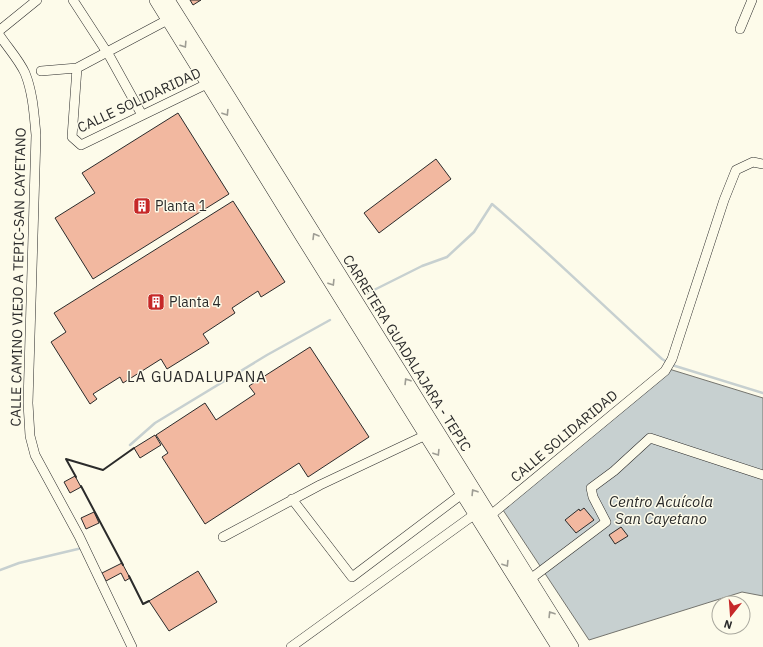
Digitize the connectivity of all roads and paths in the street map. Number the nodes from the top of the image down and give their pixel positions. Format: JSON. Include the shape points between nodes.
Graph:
{"nodes":[{"id":1,"x":37,"y":0,"type":"edge"},
{"id":2,"x":73,"y":0,"type":"edge"},
{"id":3,"x":156,"y":0,"type":"edge"},
{"id":4,"x":168,"y":0,"type":"edge"},
{"id":5,"x":752,"y":0,"type":"edge"},
{"id":6,"x":173,"y":18,"type":"junction"},
{"id":7,"x":740,"y":29,"type":"dead end"},
{"id":8,"x":0,"y":30,"type":"edge"},
{"id":9,"x":0,"y":36,"type":"edge"},
{"id":10,"x":107,"y":52,"type":"junction"},
{"id":11,"x":77,"y":68,"type":"junction"},
{"id":12,"x":40,"y":71,"type":"dead end"},
{"id":13,"x":212,"y":79,"type":"junction"},
{"id":14,"x":142,"y":115,"type":"junction"},
{"id":15,"x":763,"y":164,"type":"edge"},
{"id":16,"x":325,"y":262,"type":"junction"},
{"id":17,"x":426,"y":435,"type":"junction"},
{"id":18,"x":763,"y":475,"type":"edge"},
{"id":19,"x":462,"y":494,"type":"junction"},
{"id":20,"x":292,"y":499,"type":"junction"},
{"id":21,"x":481,"y":518,"type":"junction"},
{"id":22,"x":223,"y":537,"type":"dead end"},
{"id":23,"x":529,"y":580,"type":"junction"},
{"id":24,"x":132,"y":647,"type":"edge"},
{"id":25,"x":291,"y":647,"type":"edge"},
{"id":26,"x":558,"y":647,"type":"edge"},
{"id":27,"x":572,"y":647,"type":"edge"}],
"edges":[{"from":1,"to":8,"type":"street"},
{"from":2,"to":10,"type":"street"},
{"from":3,"to":6,"type":"highway"},
{"from":4,"to":6,"type":"highway"},
{"from":5,"to":7,"type":"street"},
{"from":6,"to":10,"type":"street"},
{"from":6,"to":13,"type":"highway","name":"CARRETERA GUADALAJARA - TEPIC"},
{"from":9,"to":24,"type":"street","name":"CALLE CAMINO VIEJO A TEPIC-SAN CAYETANO","via":[[24,72],[30,88],[36,135],[28,403],[30,436],[34,454],[79,536]]},
{"from":10,"to":11,"type":"street"},
{"from":10,"to":14,"type":"street"},
{"from":11,"to":12,"type":"street"},
{"from":11,"to":14,"type":"street","name":"CALLE SOLIDARIDAD","via":[[72,137],[80,144]]},
{"from":13,"to":14,"type":"street","name":"CALLE SOLIDARIDAD"},
{"from":13,"to":16,"type":"highway","name":"CARRETERA GUADALAJARA - TEPIC"},
{"from":15,"to":21,"type":"street","name":"CALLE SOLIDARIDAD","via":[[753,162],[736,170],[672,359],[665,371]]},
{"from":16,"to":17,"type":"highway","name":"CARRETERA GUADALAJARA - TEPIC","one_way":true},
{"from":21,"to":16,"type":"highway","name":"CARRETERA GUADALAJARA - TEPIC","one_way":true,"via":[[415,393]]},
{"from":17,"to":19,"type":"highway","name":"CARRETERA GUADALAJARA - TEPIC","one_way":true},
{"from":17,"to":20,"type":"street"},
{"from":18,"to":23,"type":"street","via":[[650,438],[591,488],[606,522]]},
{"from":19,"to":20,"type":"street","via":[[352,577]]},
{"from":19,"to":21,"type":"highway","name":"CARRETERA GUADALAJARA - TEPIC"},
{"from":20,"to":22,"type":"street"},
{"from":21,"to":23,"type":"highway","name":"CARRETERA GUADALAJARA - TEPIC"},
{"from":21,"to":25,"type":"street","name":"CALLE SOLIDARIDAD"},
{"from":21,"to":26,"type":"highway","name":"CARRETERA GUADALAJARA - TEPIC","one_way":true},
{"from":27,"to":23,"type":"highway","name":"CARRETERA GUADALAJARA - TEPIC","one_way":true}]}
